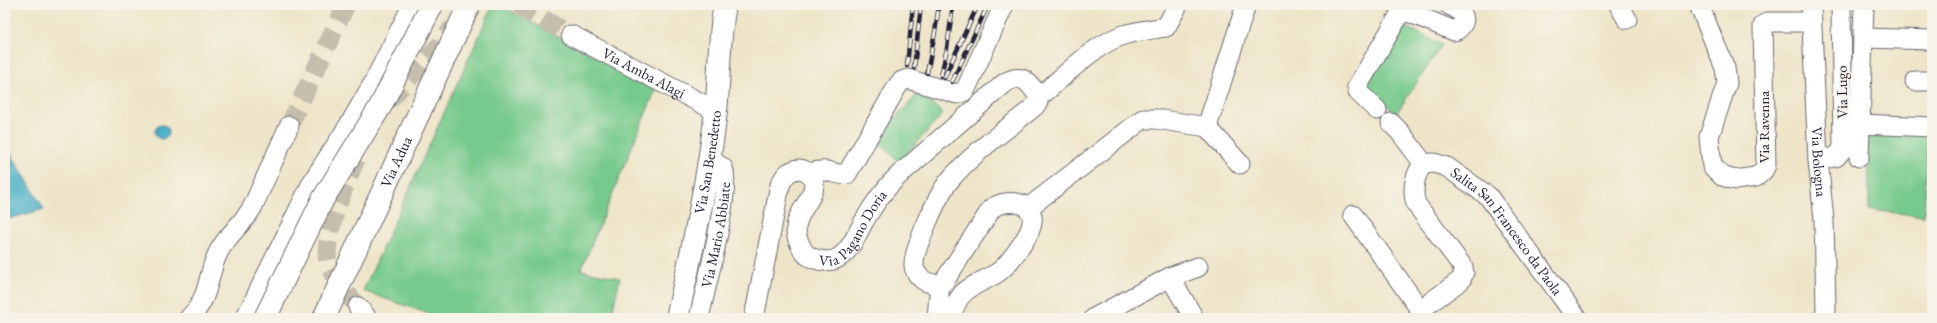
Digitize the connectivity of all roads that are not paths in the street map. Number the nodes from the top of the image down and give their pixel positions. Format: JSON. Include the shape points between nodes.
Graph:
{"nodes":[{"id":1,"x":414,"y":5,"type":"edge"},
{"id":2,"x":432,"y":5,"type":"edge"},
{"id":3,"x":469,"y":5,"type":"edge"},
{"id":4,"x":725,"y":5,"type":"edge"},
{"id":5,"x":1004,"y":5,"type":"edge"},
{"id":6,"x":1178,"y":5,"type":"edge"},
{"id":7,"x":1246,"y":5,"type":"edge"},
{"id":8,"x":1449,"y":5,"type":"edge"},
{"id":9,"x":1699,"y":5,"type":"edge"},
{"id":10,"x":1841,"y":5,"type":"edge"},
{"id":11,"x":1864,"y":5,"type":"edge"},
{"id":12,"x":1812,"y":14,"type":"edge"},
{"id":13,"x":571,"y":35,"type":"tunnel mouth"},
{"id":14,"x":1863,"y":38,"type":"junction"},
{"id":15,"x":1932,"y":40,"type":"edge"},
{"id":16,"x":1038,"y":95,"type":"junction"},
{"id":17,"x":1377,"y":110,"type":"dead end"},
{"id":18,"x":716,"y":111,"type":"junction"},
{"id":19,"x":1391,"y":123,"type":"dead end"},
{"id":20,"x":1860,"y":124,"type":"junction"},
{"id":21,"x":289,"y":126,"type":"tunnel mouth"},
{"id":22,"x":1207,"y":127,"type":"junction"},
{"id":23,"x":1932,"y":127,"type":"edge"},
{"id":24,"x":1859,"y":157,"type":"dead end"},
{"id":25,"x":1818,"y":160,"type":"junction"},
{"id":26,"x":708,"y":161,"type":"junction"},
{"id":27,"x":1240,"y":164,"type":"dead end"},
{"id":28,"x":1424,"y":164,"type":"junction"},
{"id":29,"x":810,"y":173,"type":"junction"},
{"id":30,"x":1028,"y":208,"type":"junction"},
{"id":31,"x":1353,"y":215,"type":"dead end"},
{"id":32,"x":1198,"y":267,"type":"dead end"},
{"id":33,"x":1170,"y":277,"type":"junction"},
{"id":34,"x":940,"y":284,"type":"junction"},
{"id":35,"x":1423,"y":314,"type":"edge"},
{"id":36,"x":189,"y":318,"type":"edge"},
{"id":37,"x":247,"y":318,"type":"edge"},
{"id":38,"x":265,"y":318,"type":"edge"},
{"id":39,"x":324,"y":318,"type":"edge"},
{"id":40,"x":677,"y":318,"type":"edge"},
{"id":41,"x":698,"y":318,"type":"edge"},
{"id":42,"x":754,"y":318,"type":"edge"},
{"id":43,"x":937,"y":318,"type":"edge"},
{"id":44,"x":951,"y":318,"type":"edge"},
{"id":45,"x":1094,"y":318,"type":"edge"},
{"id":46,"x":1194,"y":318,"type":"edge"},
{"id":47,"x":1577,"y":318,"type":"edge"},
{"id":48,"x":1824,"y":318,"type":"edge"}],
"edges":[{"from":1,"to":37,"type":"main road","via":[[374,85],[314,182]]},
{"from":2,"to":38,"type":"main road","bridge":true,"via":[[380,107],[323,199]]},
{"from":3,"to":39,"type":"main road","name":"Via Adua"},
{"from":4,"to":18,"type":"main road","name":"Via San Benedetto"},
{"from":5,"to":29,"type":"street","via":[[965,91],[957,94],[908,79],[902,81],[847,174],[821,170]]},
{"from":6,"to":16,"type":"street","via":[[1166,27],[1125,35],[1094,50],[1046,92]]},
{"from":7,"to":22,"type":"street"},
{"from":8,"to":17,"type":"street","via":[[1464,14],[1462,25],[1457,30],[1406,11],[1400,14],[1357,87],[1358,92]]},
{"from":9,"to":12,"type":"street","name":"Via Ravenna","via":[[1725,68],[1726,83],[1709,138],[1712,164],[1718,173],[1730,180],[1756,177],[1763,171],[1766,163],[1763,26],[1768,22]]},
{"from":10,"to":25,"type":"street","name":"Via Lugo","via":[[1843,149],[1836,158]]},
{"from":11,"to":14,"type":"street","name":"Via Lugo"},
{"from":12,"to":25,"type":"street","name":"Via Bologna"},
{"from":13,"to":18,"type":"street","name":"Via Amba Alagi"},
{"from":14,"to":15,"type":"street"},
{"from":14,"to":20,"type":"street","name":"Via Lugo"},
{"from":16,"to":29,"type":"street","name":"Via Pagano Doria","via":[[1024,79],[1015,78],[1006,82],[885,188],[846,251],[835,260],[821,260],[806,254],[797,239],[797,222],[814,189]]},
{"from":16,"to":34,"type":"street","via":[[1038,102],[1034,107],[956,173],[940,194],[914,264],[921,278],[929,283]]},
{"from":18,"to":26,"type":"main road","name":"Via San Benedetto"},
{"from":19,"to":28,"type":"street"},
{"from":20,"to":23,"type":"street","name":"Via Lugo"},
{"from":20,"to":24,"type":"street","name":"Via Lugo"},
{"from":21,"to":36,"type":"street","via":[[248,215],[219,251],[204,300]]},
{"from":22,"to":27,"type":"street"},
{"from":22,"to":30,"type":"street","via":[[1143,119]]},
{"from":25,"to":48,"type":"street","name":"Via Bologna","via":[[1824,220]]},
{"from":26,"to":40,"type":"main road","name":"Via San Benedetto"},
{"from":26,"to":41,"type":"street","name":"Via Mario Abbiate","via":[[723,168],[726,181]]},
{"from":28,"to":35,"type":"street","via":[[1416,181],[1416,204],[1463,267],[1464,272],[1461,280]]},
{"from":28,"to":47,"type":"street","name":"Salita San Francesco da Paola","via":[[1434,163],[1448,167],[1488,196]]},
{"from":29,"to":42,"type":"street","via":[[792,170],[780,185]]},
{"from":30,"to":34,"type":"street","via":[[1008,202],[992,208],[946,281]]},
{"from":30,"to":44,"type":"street","via":[[1033,220],[1028,236],[1001,270],[972,286],[959,298]]},
{"from":31,"to":35,"type":"street"},
{"from":32,"to":33,"type":"street"},
{"from":33,"to":45,"type":"street"},
{"from":33,"to":46,"type":"street"},
{"from":34,"to":43,"type":"street"}]}
